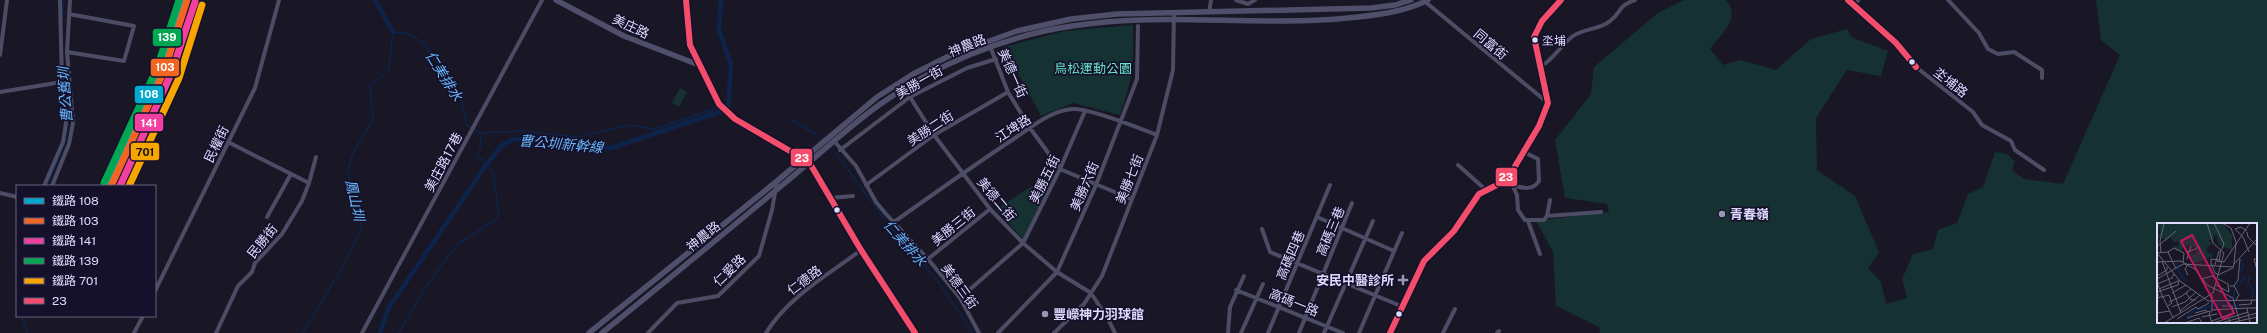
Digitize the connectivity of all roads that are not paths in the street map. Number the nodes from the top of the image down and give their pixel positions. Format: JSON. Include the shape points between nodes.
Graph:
{"nodes":[{"id":1,"x":7,"y":0,"type":"edge"},
{"id":2,"x":60,"y":0,"type":"edge"},
{"id":3,"x":70,"y":0,"type":"edge"},
{"id":4,"x":279,"y":0,"type":"edge"},
{"id":5,"x":542,"y":0,"type":"edge"},
{"id":6,"x":556,"y":0,"type":"edge"},
{"id":7,"x":686,"y":0,"type":"edge"},
{"id":8,"x":1210,"y":0,"type":"edge"},
{"id":9,"x":1236,"y":0,"type":"edge"},
{"id":10,"x":1255,"y":0,"type":"edge"},
{"id":11,"x":1411,"y":0,"type":"edge"},
{"id":12,"x":1425,"y":0,"type":"edge"},
{"id":13,"x":1561,"y":0,"type":"edge"},
{"id":14,"x":1635,"y":0,"type":"edge"},
{"id":15,"x":1848,"y":0,"type":"edge"},
{"id":16,"x":1858,"y":0,"type":"edge"},
{"id":17,"x":1948,"y":0,"type":"edge"},
{"id":18,"x":1854,"y":8,"type":"junction"},
{"id":19,"x":1174,"y":12,"type":"junction"},
{"id":20,"x":1209,"y":12,"type":"junction"},
{"id":21,"x":69,"y":14,"type":"junction"},
{"id":22,"x":1175,"y":20,"type":"junction"},
{"id":23,"x":1138,"y":26,"type":"dead end"},
{"id":24,"x":989,"y":40,"type":"junction"},
{"id":25,"x":991,"y":47,"type":"junction"},
{"id":26,"x":67,"y":52,"type":"junction"},
{"id":27,"x":0,"y":55,"type":"edge"},
{"id":28,"x":996,"y":59,"type":"junction"},
{"id":29,"x":699,"y":65,"type":"junction"},
{"id":30,"x":1539,"y":68,"type":"junction"},
{"id":31,"x":2042,"y":78,"type":"dead end"},
{"id":32,"x":62,"y":82,"type":"junction"},
{"id":33,"x":0,"y":92,"type":"edge"},
{"id":34,"x":1008,"y":92,"type":"junction"},
{"id":35,"x":910,"y":96,"type":"junction"},
{"id":36,"x":1548,"y":103,"type":"junction"},
{"id":37,"x":1085,"y":111,"type":"junction"},
{"id":38,"x":1122,"y":121,"type":"junction"},
{"id":39,"x":1030,"y":128,"type":"junction"},
{"id":40,"x":934,"y":135,"type":"junction"},
{"id":41,"x":1157,"y":135,"type":"junction"},
{"id":42,"x":834,"y":141,"type":"junction"},
{"id":43,"x":228,"y":142,"type":"junction"},
{"id":44,"x":840,"y":150,"type":"junction"},
{"id":45,"x":1524,"y":152,"type":"junction"},
{"id":46,"x":316,"y":157,"type":"dead end"},
{"id":47,"x":803,"y":159,"type":"junction"},
{"id":48,"x":809,"y":162,"type":"junction"},
{"id":49,"x":1458,"y":165,"type":"dead end"},
{"id":50,"x":1060,"y":169,"type":"junction"},
{"id":51,"x":2044,"y":170,"type":"dead end"},
{"id":52,"x":963,"y":173,"type":"junction"},
{"id":53,"x":291,"y":174,"type":"junction"},
{"id":54,"x":1508,"y":176,"type":"junction"},
{"id":55,"x":777,"y":181,"type":"junction"},
{"id":56,"x":310,"y":184,"type":"junction"},
{"id":57,"x":44,"y":185,"type":"edge"},
{"id":58,"x":52,"y":185,"type":"edge"},
{"id":59,"x":866,"y":185,"type":"junction"},
{"id":60,"x":1096,"y":185,"type":"junction"},
{"id":61,"x":1330,"y":185,"type":"dead end"},
{"id":62,"x":1513,"y":185,"type":"junction"},
{"id":63,"x":1486,"y":190,"type":"junction"},
{"id":64,"x":776,"y":191,"type":"junction"},
{"id":65,"x":0,"y":193,"type":"edge"},
{"id":66,"x":853,"y":196,"type":"dead end"},
{"id":67,"x":16,"y":197,"type":"edge"},
{"id":68,"x":830,"y":198,"type":"junction"},
{"id":69,"x":1132,"y":199,"type":"junction"},
{"id":70,"x":1550,"y":200,"type":"dead end"},
{"id":71,"x":1352,"y":203,"type":"dead end"},
{"id":72,"x":990,"y":209,"type":"junction"},
{"id":73,"x":1601,"y":212,"type":"dead end"},
{"id":74,"x":1547,"y":216,"type":"junction"},
{"id":75,"x":267,"y":217,"type":"dead end"},
{"id":76,"x":1317,"y":217,"type":"junction"},
{"id":77,"x":1373,"y":221,"type":"dead end"},
{"id":78,"x":1528,"y":221,"type":"junction"},
{"id":79,"x":894,"y":222,"type":"junction"},
{"id":80,"x":1342,"y":228,"type":"junction"},
{"id":81,"x":1262,"y":229,"type":"dead end"},
{"id":82,"x":1402,"y":233,"type":"dead end"},
{"id":83,"x":1366,"y":239,"type":"junction"},
{"id":84,"x":1023,"y":243,"type":"junction"},
{"id":85,"x":861,"y":250,"type":"junction"},
{"id":86,"x":1394,"y":251,"type":"junction"},
{"id":87,"x":1540,"y":254,"type":"dead end"},
{"id":88,"x":928,"y":259,"type":"junction"},
{"id":89,"x":1297,"y":264,"type":"junction"},
{"id":90,"x":1058,"y":272,"type":"junction"},
{"id":91,"x":1322,"y":274,"type":"junction"},
{"id":92,"x":1244,"y":276,"type":"dead end"},
{"id":93,"x":1263,"y":284,"type":"dead end"},
{"id":94,"x":1346,"y":284,"type":"junction"},
{"id":95,"x":156,"y":289,"type":"edge"},
{"id":96,"x":1236,"y":290,"type":"junction"},
{"id":97,"x":1091,"y":293,"type":"junction"},
{"id":98,"x":1374,"y":295,"type":"junction"},
{"id":99,"x":960,"y":298,"type":"junction"},
{"id":100,"x":1256,"y":298,"type":"junction"},
{"id":101,"x":1401,"y":306,"type":"junction"},
{"id":102,"x":1279,"y":307,"type":"junction"},
{"id":103,"x":1455,"y":309,"type":"dead end"},
{"id":104,"x":142,"y":317,"type":"edge"},
{"id":105,"x":1306,"y":318,"type":"junction"},
{"id":106,"x":1327,"y":326,"type":"junction"},
{"id":107,"x":999,"y":332,"type":"edge"},
{"id":108,"x":134,"y":333,"type":"edge"},
{"id":109,"x":216,"y":333,"type":"edge"},
{"id":110,"x":362,"y":333,"type":"edge"},
{"id":111,"x":589,"y":333,"type":"edge"},
{"id":112,"x":602,"y":333,"type":"edge"},
{"id":113,"x":648,"y":333,"type":"edge"},
{"id":114,"x":766,"y":333,"type":"edge"},
{"id":115,"x":915,"y":333,"type":"edge"},
{"id":116,"x":979,"y":333,"type":"edge"},
{"id":117,"x":1054,"y":333,"type":"edge"},
{"id":118,"x":1115,"y":333,"type":"edge"},
{"id":119,"x":1228,"y":333,"type":"edge"},
{"id":120,"x":1241,"y":333,"type":"edge"},
{"id":121,"x":1268,"y":333,"type":"edge"},
{"id":122,"x":1299,"y":333,"type":"edge"},
{"id":123,"x":1324,"y":333,"type":"edge"},
{"id":124,"x":1343,"y":333,"type":"edge"},
{"id":125,"x":1359,"y":333,"type":"edge"},
{"id":126,"x":1390,"y":333,"type":"edge"},
{"id":127,"x":1443,"y":333,"type":"edge"}],
"edges":[{"from":1,"to":27,"type":"street"},
{"from":2,"to":32,"type":"street"},
{"from":3,"to":21,"type":"street"},
{"from":4,"to":43,"type":"street","name":"民權街","via":[[255,88]]},
{"from":5,"to":110,"type":"street","name":"美庄路17巷"},
{"from":6,"to":29,"type":"street","name":"美庄路","via":[[624,36]]},
{"from":7,"to":29,"type":"street","via":[[690,45]]},
{"from":8,"to":20,"type":"street"},
{"from":9,"to":10,"type":"street","via":[[1248,4]]},
{"from":11,"to":20,"type":"street","name":"神農路","via":[[1371,8]]},
{"from":12,"to":22,"type":"street","name":"神農路","via":[[1378,15],[1302,21]]},
{"from":12,"to":36,"type":"street","name":"同富街"},
{"from":13,"to":30,"type":"street","via":[[1534,37]]},
{"from":14,"to":30,"type":"street","via":[[1622,4],[1612,20],[1601,28],[1574,36]]},
{"from":15,"to":18,"type":"street","name":"坔埔路"},
{"from":16,"to":18,"type":"street"},
{"from":17,"to":31,"type":"street","via":[[1979,33],[1988,49],[1998,54],[2014,52],[2042,70]]},
{"from":18,"to":51,"type":"street","name":"坔埔路","via":[[1889,36],[1916,67],[1973,112],[1982,125],[2011,141],[2015,150]]},
{"from":19,"to":20,"type":"street","name":"神農路"},
{"from":19,"to":22,"type":"street","name":"美勝七街"},
{"from":19,"to":24,"type":"street","name":"神農路","via":[[1071,19]]},
{"from":21,"to":26,"type":"street"},
{"from":21,"to":26,"type":"street","via":[[134,26],[124,61]]},
{"from":22,"to":25,"type":"street","name":"神農路","via":[[1117,21],[1072,26],[1046,30]]},
{"from":22,"to":41,"type":"street","name":"美勝七街","via":[[1172,70]]},
{"from":23,"to":38,"type":"street","name":"美勝六街","via":[[1137,79]]},
{"from":24,"to":25,"type":"street","name":"美德一街"},
{"from":24,"to":47,"type":"street","name":"神農路","via":[[913,74],[883,94]]},
{"from":25,"to":28,"type":"street","name":"美德一街"},
{"from":25,"to":42,"type":"street","name":"神農路","via":[[954,62],[917,82],[880,105]]},
{"from":26,"to":58,"type":"street","via":[[73,123],[69,144]]},
{"from":28,"to":34,"type":"street","name":"美德一街"},
{"from":28,"to":35,"type":"street","name":"美勝一街","via":[[967,68]]},
{"from":29,"to":47,"type":"street","via":[[719,104],[728,114]]},
{"from":30,"to":36,"type":"street"},
{"from":32,"to":33,"type":"street"},
{"from":32,"to":57,"type":"street","via":[[66,123],[63,142]]},
{"from":34,"to":39,"type":"street","name":"美德一街"},
{"from":34,"to":40,"type":"street","name":"美勝二街"},
{"from":35,"to":40,"type":"street","name":"美德二街"},
{"from":35,"to":44,"type":"street","name":"美勝一街"},
{"from":36,"to":45,"type":"street","via":[[1539,126]]},
{"from":37,"to":38,"type":"street","name":"江埤路"},
{"from":37,"to":39,"type":"street","name":"江埤路","via":[[1063,111]]},
{"from":37,"to":50,"type":"street","name":"美勝五街"},
{"from":38,"to":41,"type":"street","name":"江埤路"},
{"from":38,"to":60,"type":"street","name":"美勝六街"},
{"from":39,"to":50,"type":"street","name":"美德一街"},
{"from":39,"to":52,"type":"street","name":"江埤路"},
{"from":40,"to":52,"type":"street","name":"美德二街"},
{"from":40,"to":59,"type":"street","name":"美勝二街"},
{"from":41,"to":69,"type":"street","name":"美勝七街"},
{"from":42,"to":44,"type":"street","name":"美德三街"},
{"from":42,"to":48,"type":"street","name":"神農路"},
{"from":43,"to":53,"type":"street"},
{"from":43,"to":95,"type":"street","name":"民權街"},
{"from":44,"to":59,"type":"street","name":"美德三街","via":[[856,166]]},
{"from":45,"to":54,"type":"street"},
{"from":45,"to":62,"type":"street","via":[[1538,159],[1539,182],[1531,188]]},
{"from":46,"to":56,"type":"street","name":"民勝街"},
{"from":47,"to":48,"type":"street"},
{"from":47,"to":55,"type":"street","name":"神農路"},
{"from":48,"to":64,"type":"street","name":"神農路"},
{"from":48,"to":68,"type":"street"},
{"from":49,"to":63,"type":"street"},
{"from":50,"to":60,"type":"street","name":"美德一街"},
{"from":50,"to":84,"type":"street","name":"美勝五街"},
{"from":52,"to":72,"type":"street","name":"美德二街"},
{"from":52,"to":79,"type":"street","name":"江埤路"},
{"from":53,"to":56,"type":"street"},
{"from":53,"to":75,"type":"street"},
{"from":54,"to":62,"type":"street"},
{"from":54,"to":63,"type":"street"},
{"from":55,"to":64,"type":"street","name":"仁愛路"},
{"from":55,"to":111,"type":"street","name":"神農路"},
{"from":56,"to":109,"type":"street","name":"民勝街","via":[[282,234],[238,286]]},
{"from":59,"to":79,"type":"street","name":"美德三街","via":[[876,202]]},
{"from":60,"to":69,"type":"street","name":"美德一街"},
{"from":60,"to":90,"type":"street","name":"美勝六街"},
{"from":61,"to":76,"type":"street","name":"高碼四巷"},
{"from":62,"to":78,"type":"street","via":[[1518,210]]},
{"from":63,"to":101,"type":"street","via":[[1474,200],[1461,222],[1420,267]]},
{"from":64,"to":112,"type":"street","name":"神農路"},
{"from":64,"to":113,"type":"street","name":"仁愛路","via":[[758,256],[718,296],[677,304]]},
{"from":65,"to":67,"type":"street"},
{"from":66,"to":68,"type":"street"},
{"from":68,"to":85,"type":"street"},
{"from":69,"to":97,"type":"street","name":"美勝七街","via":[[1102,276]]},
{"from":70,"to":74,"type":"street"},
{"from":71,"to":80,"type":"street","name":"高碼三巷"},
{"from":72,"to":84,"type":"street","name":"美德二街"},
{"from":72,"to":88,"type":"street","name":"美勝三街"},
{"from":73,"to":74,"type":"street"},
{"from":74,"to":78,"type":"street","via":[[1544,220]]},
{"from":76,"to":80,"type":"street"},
{"from":76,"to":89,"type":"street","name":"高碼四巷"},
{"from":77,"to":83,"type":"street"},
{"from":78,"to":87,"type":"street"},
{"from":79,"to":88,"type":"street","name":"美德三街"},
{"from":80,"to":83,"type":"street"},
{"from":80,"to":91,"type":"street","name":"高碼三巷"},
{"from":81,"to":89,"type":"street","via":[[1270,252]]},
{"from":82,"to":86,"type":"street"},
{"from":83,"to":86,"type":"street"},
{"from":83,"to":94,"type":"street"},
{"from":84,"to":90,"type":"street","name":"美德二街"},
{"from":84,"to":99,"type":"street","name":"美勝五街"},
{"from":85,"to":114,"type":"street","name":"仁德路","via":[[787,305],[776,316]]},
{"from":85,"to":115,"type":"street"},
{"from":86,"to":98,"type":"street"},
{"from":88,"to":99,"type":"street","name":"美德三街"},
{"from":89,"to":91,"type":"street"},
{"from":89,"to":102,"type":"street","name":"高碼四巷"},
{"from":90,"to":97,"type":"street","name":"美德二街"},
{"from":90,"to":107,"type":"street","name":"美勝六街"},
{"from":91,"to":94,"type":"street"},
{"from":91,"to":105,"type":"street","name":"高碼三巷"},
{"from":92,"to":96,"type":"street"},
{"from":93,"to":100,"type":"street"},
{"from":94,"to":98,"type":"street"},
{"from":94,"to":106,"type":"street"},
{"from":96,"to":100,"type":"street","name":"高碼一路"},
{"from":96,"to":119,"type":"street","via":[[1230,307]]},
{"from":97,"to":117,"type":"street","name":"美勝七街","via":[[1084,304]]},
{"from":97,"to":118,"type":"street"},
{"from":98,"to":101,"type":"street"},
{"from":98,"to":125,"type":"street"},
{"from":99,"to":116,"type":"street","name":"美德三街"},
{"from":100,"to":102,"type":"street","name":"高碼一路"},
{"from":100,"to":120,"type":"street"},
{"from":101,"to":126,"type":"street"},
{"from":102,"to":105,"type":"street","name":"高碼一路"},
{"from":102,"to":121,"type":"street","name":"高碼四巷"},
{"from":103,"to":127,"type":"street"},
{"from":104,"to":108,"type":"street"},
{"from":105,"to":106,"type":"street","name":"高碼一路"},
{"from":105,"to":122,"type":"street","name":"高碼三巷"},
{"from":106,"to":123,"type":"street"},
{"from":106,"to":124,"type":"street","name":"高碼一路"}]}
